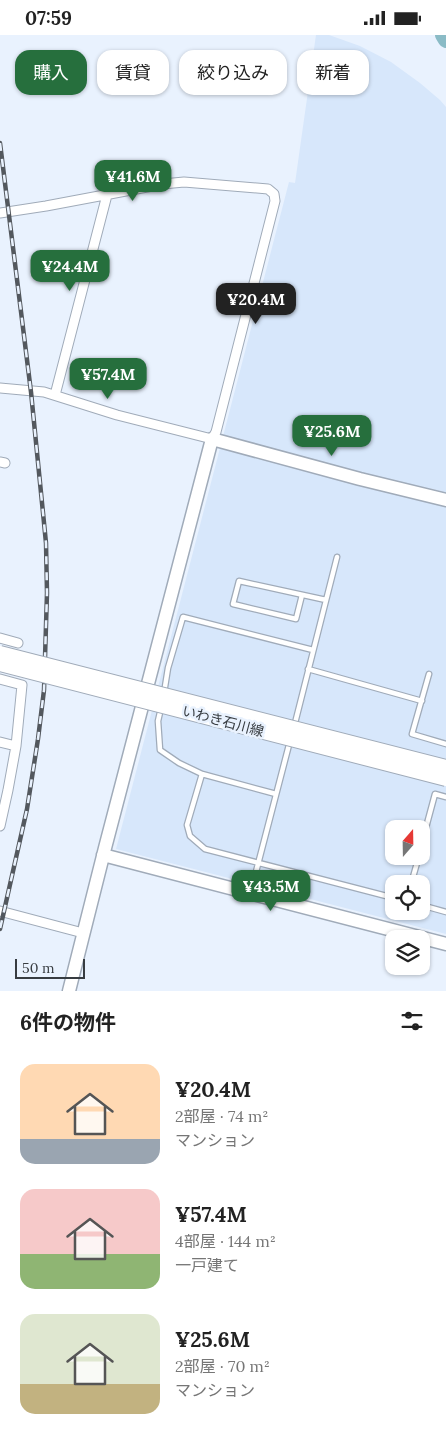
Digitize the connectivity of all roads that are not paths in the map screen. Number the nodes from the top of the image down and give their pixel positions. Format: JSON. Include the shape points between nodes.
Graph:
{"nodes":[{"id":1,"x":107,"y":195,"type":"junction"},
{"id":2,"x":0,"y":213,"type":"edge"},
{"id":3,"x":0,"y":388,"type":"edge"},
{"id":4,"x":55,"y":395,"type":"junction"},
{"id":5,"x":212,"y":439,"type":"junction"},
{"id":6,"x":446,"y":500,"type":"edge"},
{"id":7,"x":337,"y":557,"type":"dead end"},
{"id":8,"x":302,"y":595,"type":"junction"},
{"id":9,"x":326,"y":600,"type":"junction"},
{"id":10,"x":0,"y":638,"type":"edge"},
{"id":11,"x":18,"y":643,"type":"dead end"},
{"id":12,"x":313,"y":651,"type":"junction"},
{"id":13,"x":0,"y":653,"type":"edge"},
{"id":14,"x":0,"y":664,"type":"edge"},
{"id":15,"x":308,"y":669,"type":"junction"},
{"id":16,"x":429,"y":674,"type":"dead end"},
{"id":17,"x":0,"y":679,"type":"edge"},
{"id":18,"x":422,"y":701,"type":"junction"},
{"id":19,"x":0,"y":742,"type":"edge"},
{"id":20,"x":446,"y":744,"type":"edge"},
{"id":21,"x":16,"y":746,"type":"junction"},
{"id":22,"x":446,"y":767,"type":"edge"},
{"id":23,"x":202,"y":775,"type":"junction"},
{"id":24,"x":446,"y":779,"type":"edge"},
{"id":25,"x":276,"y":794,"type":"junction"},
{"id":26,"x":446,"y":797,"type":"edge"},
{"id":27,"x":3,"y":798,"type":"edge"},
{"id":28,"x":428,"y":820,"type":"edge"},
{"id":29,"x":0,"y":826,"type":"edge"},
{"id":30,"x":103,"y":855,"type":"junction"},
{"id":31,"x":258,"y":863,"type":"junction"},
{"id":32,"x":251,"y":893,"type":"junction"},
{"id":33,"x":385,"y":896,"type":"edge"},
{"id":34,"x":430,"y":908,"type":"edge"},
{"id":35,"x":0,"y":911,"type":"edge"},
{"id":36,"x":446,"y":912,"type":"edge"},
{"id":37,"x":83,"y":933,"type":"junction"},
{"id":38,"x":446,"y":944,"type":"edge"},
{"id":39,"x":69,"y":991,"type":"edge"}],
"edges":[{"from":1,"to":2,"type":"street"},
{"from":1,"to":4,"type":"street"},
{"from":1,"to":5,"type":"street","via":[[184,183],[268,189],[274,194],[275,201]]},
{"from":3,"to":4,"type":"street"},
{"from":4,"to":5,"type":"street","via":[[117,415]]},
{"from":5,"to":6,"type":"street"},
{"from":5,"to":30,"type":"street"},
{"from":7,"to":9,"type":"lane"},
{"from":8,"to":8,"type":"lane","via":[[239,581],[233,604],[296,619]]},
{"from":8,"to":9,"type":"lane"},
{"from":9,"to":12,"type":"lane"},
{"from":10,"to":11,"type":"street"},
{"from":12,"to":15,"type":"lane"},
{"from":12,"to":23,"type":"lane","via":[[183,617],[168,668],[158,721],[160,750]]},
{"from":13,"to":22,"type":"main road","name":"いわき石川線","bridge":true},
{"from":14,"to":24,"type":"main road","name":"いわき石川線","bridge":true},
{"from":15,"to":18,"type":"lane"},
{"from":15,"to":25,"type":"lane"},
{"from":16,"to":18,"type":"lane"},
{"from":17,"to":21,"type":"street","via":[[22,685]]},
{"from":18,"to":20,"type":"lane","via":[[412,734]]},
{"from":19,"to":21,"type":"street"},
{"from":21,"to":27,"type":"street","via":[[8,790]]},
{"from":23,"to":25,"type":"lane"},
{"from":23,"to":31,"type":"lane","via":[[187,825],[190,835],[205,849]]},
{"from":25,"to":31,"type":"lane"},
{"from":26,"to":28,"type":"lane","via":[[435,794]]},
{"from":27,"to":29,"type":"street"},
{"from":30,"to":32,"type":"street"},
{"from":30,"to":37,"type":"street"},
{"from":31,"to":32,"type":"lane"},
{"from":31,"to":33,"type":"lane"},
{"from":32,"to":38,"type":"street"},
{"from":34,"to":36,"type":"lane"},
{"from":35,"to":37,"type":"street"},
{"from":37,"to":39,"type":"street"}]}
